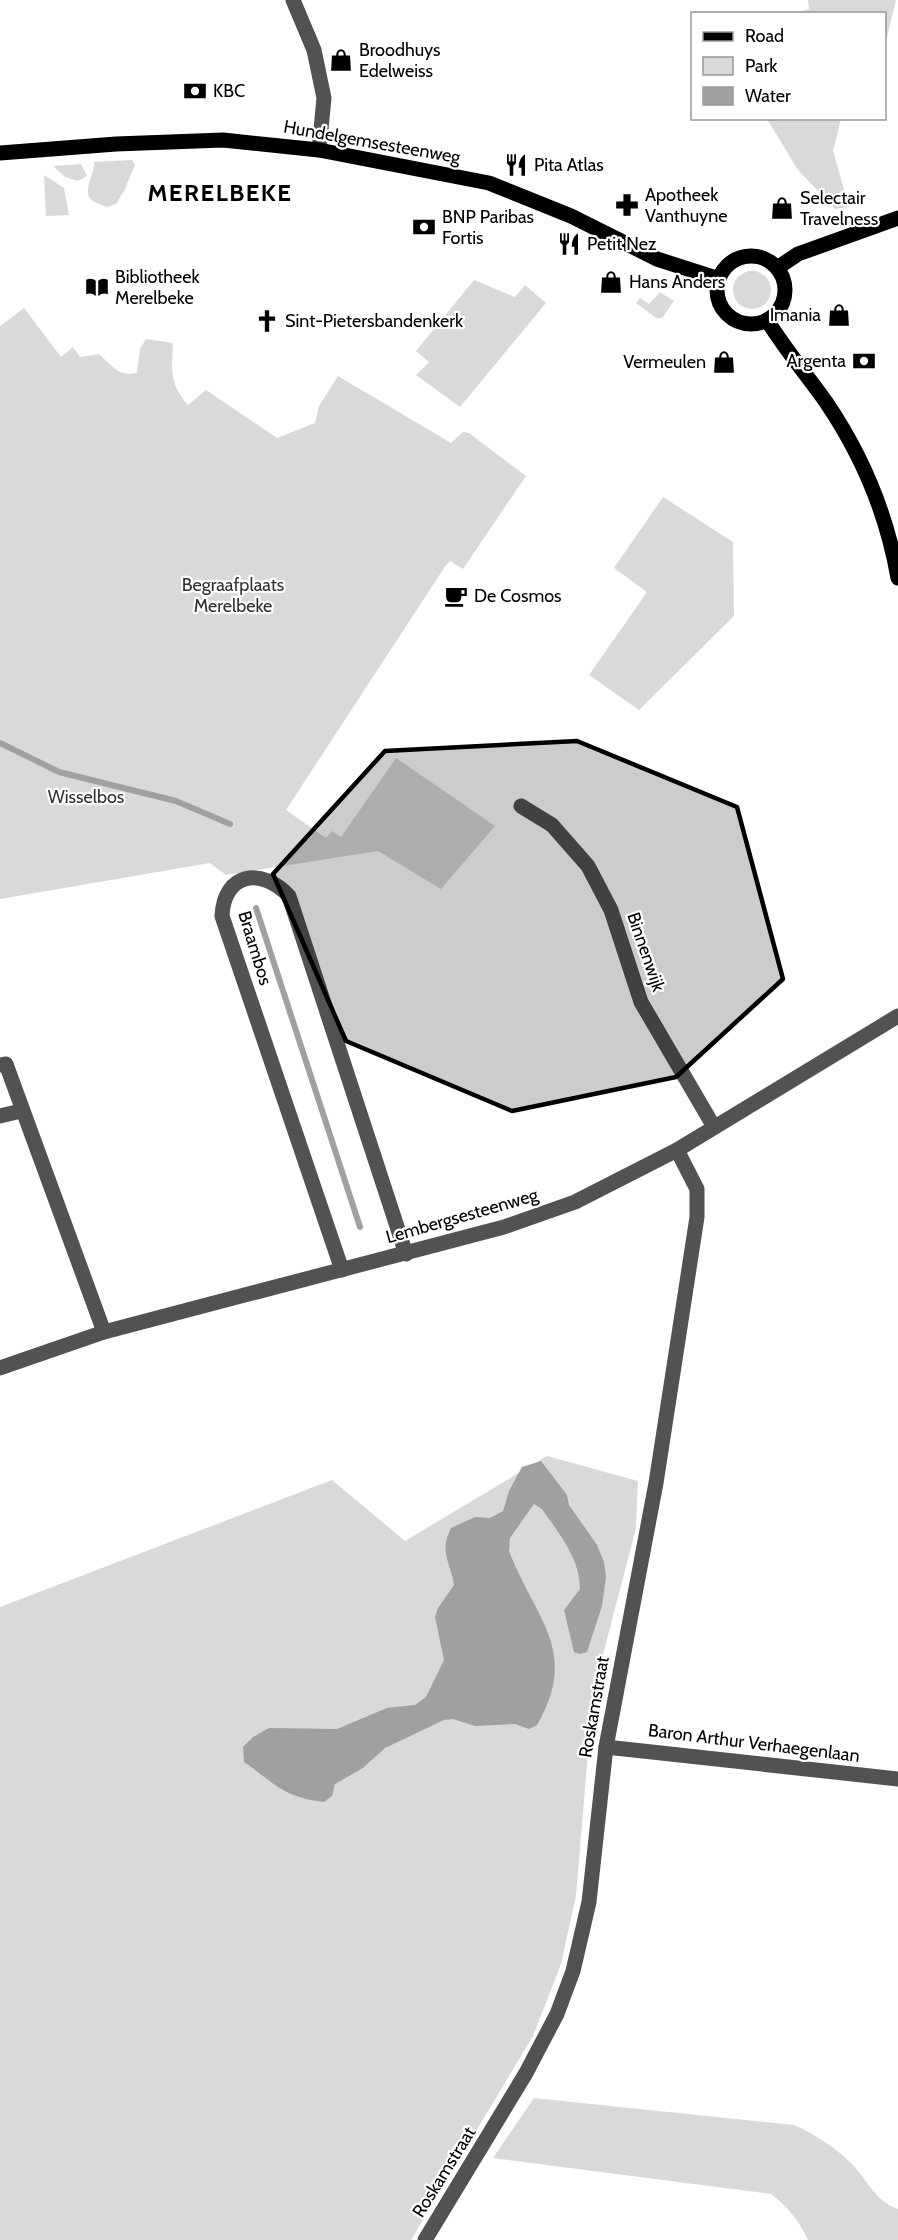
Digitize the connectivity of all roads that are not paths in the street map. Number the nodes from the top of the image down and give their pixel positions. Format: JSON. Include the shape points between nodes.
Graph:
{"nodes":[{"id":1,"x":292,"y":0,"type":"edge"},
{"id":2,"x":319,"y":150,"type":"junction"},
{"id":3,"x":0,"y":153,"type":"edge"},
{"id":4,"x":898,"y":218,"type":"edge"},
{"id":5,"x":777,"y":268,"type":"junction"},
{"id":6,"x":719,"y":279,"type":"junction"},
{"id":7,"x":767,"y":320,"type":"junction"},
{"id":8,"x":898,"y":578,"type":"edge"},
{"id":9,"x":521,"y":806,"type":"dead end"},
{"id":10,"x":898,"y":1016,"type":"edge"},
{"id":11,"x":0,"y":1065,"type":"edge"},
{"id":12,"x":21,"y":1111,"type":"junction"},
{"id":13,"x":0,"y":1116,"type":"edge"},
{"id":14,"x":714,"y":1127,"type":"junction"},
{"id":15,"x":677,"y":1150,"type":"junction"},
{"id":16,"x":406,"y":1254,"type":"junction"},
{"id":17,"x":342,"y":1270,"type":"junction"},
{"id":18,"x":104,"y":1332,"type":"junction"},
{"id":19,"x":0,"y":1368,"type":"edge"},
{"id":20,"x":606,"y":1747,"type":"junction"},
{"id":21,"x":898,"y":1779,"type":"edge"},
{"id":22,"x":424,"y":2240,"type":"edge"}],
"edges":[{"from":1,"to":2,"type":"street","via":[[314,50],[324,98]]},
{"from":2,"to":3,"type":"main road","name":"Hundelgemsesteenweg","via":[[223,140]]},
{"from":2,"to":6,"type":"main road","name":"Hundelgemsesteenweg","via":[[489,183],[572,216],[657,259]]},
{"from":4,"to":5,"type":"main road","via":[[798,254]]},
{"from":5,"to":6,"type":"main road","via":[[758,257],[744,256],[734,261]]},
{"from":5,"to":7,"type":"main road","via":[[785,292],[777,312]]},
{"from":6,"to":7,"type":"main road","via":[[718,300],[732,319],[755,324]]},
{"from":7,"to":8,"type":"main road","via":[[826,402],[856,452],[881,512]]},
{"from":9,"to":14,"type":"street","name":"Binnenwijk","via":[[552,825],[588,866],[611,910],[641,1002]]},
{"from":10,"to":14,"type":"street","name":"Lembergsesteenweg"},
{"from":11,"to":12,"type":"street","via":[[6,1064]]},
{"from":12,"to":13,"type":"street"},
{"from":12,"to":18,"type":"street"},
{"from":14,"to":15,"type":"street","name":"Lembergsesteenweg"},
{"from":15,"to":16,"type":"street","name":"Lembergsesteenweg","via":[[574,1202],[504,1227]]},
{"from":15,"to":20,"type":"street","name":"Roskamstraat","via":[[697,1190],[697,1217],[656,1483]]},
{"from":16,"to":17,"type":"street","name":"Lembergsesteenweg"},
{"from":16,"to":17,"type":"street","name":"Braambos","via":[[289,896],[264,878],[247,878],[232,886],[226,895],[222,916]]},
{"from":17,"to":18,"type":"street","name":"Lembergsesteenweg"},
{"from":18,"to":19,"type":"street","name":"Lembergsesteenweg"},
{"from":20,"to":21,"type":"street","name":"Baron Arthur Verhaegenlaan"},
{"from":20,"to":22,"type":"street","name":"Roskamstraat","via":[[589,1902],[565,1993],[513,2097]]}]}
